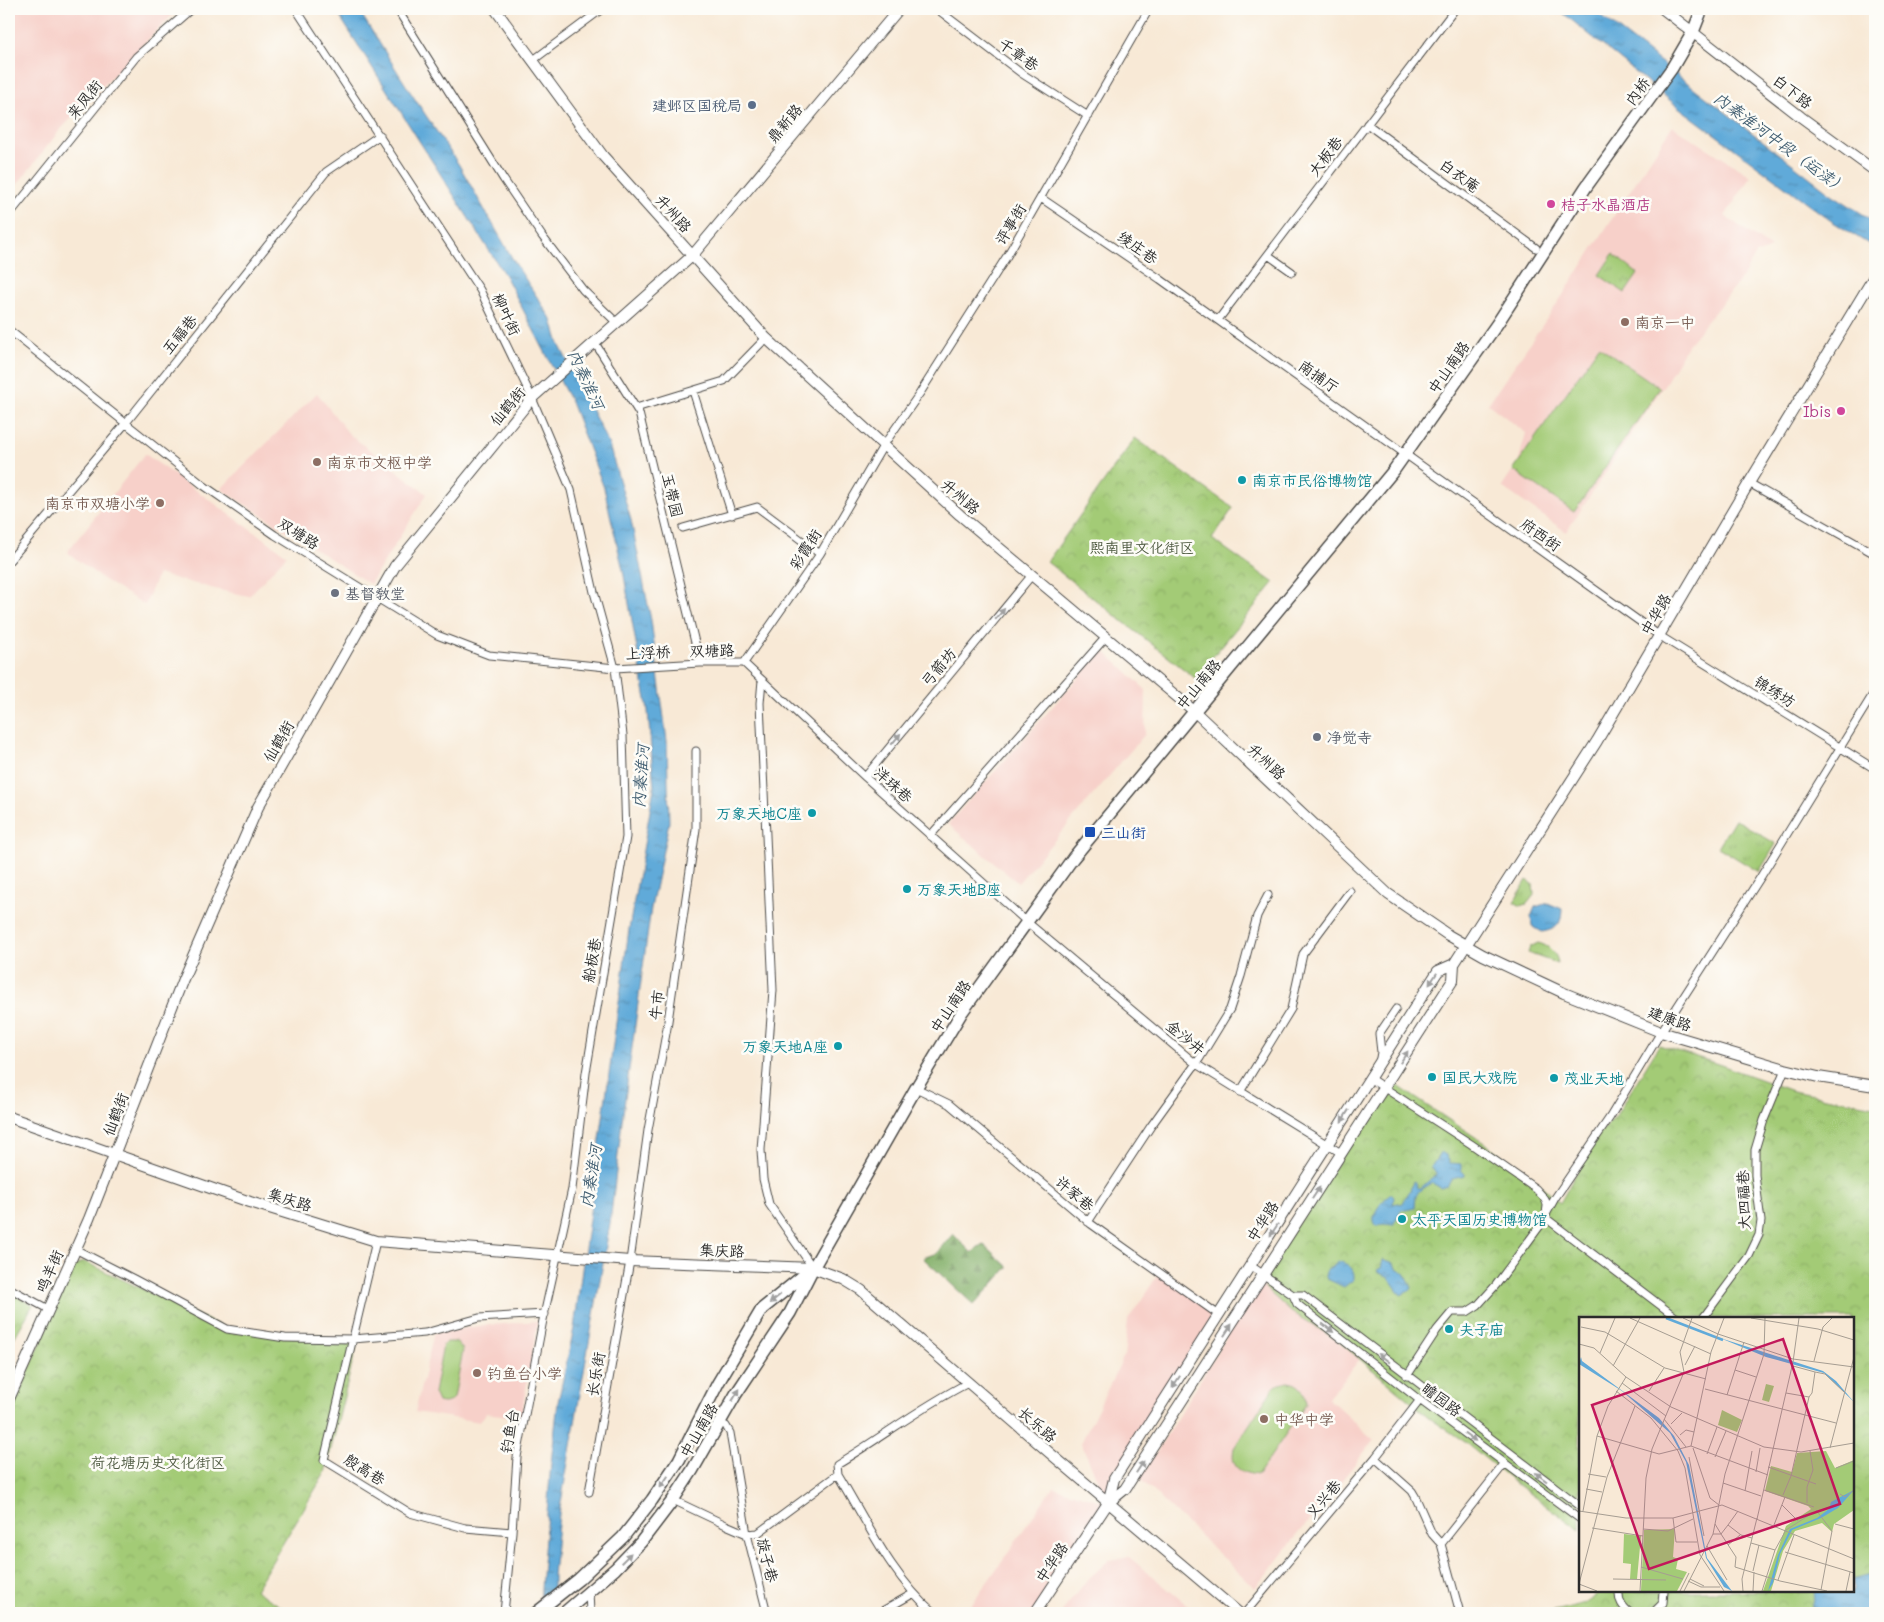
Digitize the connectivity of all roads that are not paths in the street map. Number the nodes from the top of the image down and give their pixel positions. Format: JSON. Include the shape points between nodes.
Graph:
{"nodes":[{"id":1,"x":191,"y":9,"type":"edge"},
{"id":2,"x":296,"y":9,"type":"edge"},
{"id":3,"x":397,"y":9,"type":"edge"},
{"id":4,"x":495,"y":9,"type":"edge"},
{"id":5,"x":602,"y":9,"type":"edge"},
{"id":6,"x":899,"y":9,"type":"edge"},
{"id":7,"x":937,"y":9,"type":"edge"},
{"id":8,"x":1149,"y":9,"type":"edge"},
{"id":9,"x":1455,"y":9,"type":"edge"},
{"id":10,"x":1663,"y":9,"type":"edge"},
{"id":11,"x":1702,"y":9,"type":"edge"},
{"id":12,"x":1694,"y":32,"type":"junction"},
{"id":13,"x":532,"y":60,"type":"junction"},
{"id":14,"x":1088,"y":116,"type":"junction"},
{"id":15,"x":1367,"y":124,"type":"junction"},
{"id":16,"x":1626,"y":132,"type":"joint"},
{"id":17,"x":380,"y":135,"type":"junction"},
{"id":18,"x":1875,"y":171,"type":"edge"},
{"id":19,"x":1041,"y":198,"type":"junction"},
{"id":20,"x":9,"y":215,"type":"edge"},
{"id":21,"x":1536,"y":248,"type":"dead end"},
{"id":22,"x":1268,"y":255,"type":"junction"},
{"id":23,"x":692,"y":256,"type":"junction"},
{"id":24,"x":1292,"y":272,"type":"dead end"},
{"id":25,"x":1875,"y":275,"type":"edge"},
{"id":26,"x":1218,"y":320,"type":"junction"},
{"id":27,"x":616,"y":322,"type":"junction"},
{"id":28,"x":9,"y":330,"type":"edge"},
{"id":29,"x":766,"y":338,"type":"junction"},
{"id":30,"x":595,"y":343,"type":"junction"},
{"id":31,"x":693,"y":391,"type":"junction"},
{"id":32,"x":532,"y":398,"type":"junction"},
{"id":33,"x":636,"y":408,"type":"junction"},
{"id":34,"x":125,"y":424,"type":"junction"},
{"id":35,"x":883,"y":446,"type":"junction"},
{"id":36,"x":1405,"y":454,"type":"junction"},
{"id":37,"x":1749,"y":483,"type":"junction"},
{"id":38,"x":732,"y":515,"type":"junction"},
{"id":39,"x":683,"y":528,"type":"dead end"},
{"id":40,"x":820,"y":554,"type":"junction"},
{"id":41,"x":1875,"y":554,"type":"edge"},
{"id":42,"x":9,"y":561,"type":"edge"},
{"id":43,"x":1032,"y":575,"type":"junction"},
{"id":44,"x":377,"y":598,"type":"junction"},
{"id":45,"x":1660,"y":636,"type":"junction"},
{"id":46,"x":1106,"y":637,"type":"junction"},
{"id":47,"x":700,"y":663,"type":"junction"},
{"id":48,"x":744,"y":663,"type":"junction"},
{"id":49,"x":681,"y":664,"type":"joint"},
{"id":50,"x":616,"y":668,"type":"junction"},
{"id":51,"x":762,"y":680,"type":"junction"},
{"id":52,"x":1875,"y":692,"type":"edge"},
{"id":53,"x":1194,"y":711,"type":"junction"},
{"id":54,"x":1840,"y":748,"type":"junction"},
{"id":55,"x":696,"y":751,"type":"dead end"},
{"id":56,"x":1875,"y":769,"type":"edge"},
{"id":57,"x":865,"y":776,"type":"junction"},
{"id":58,"x":930,"y":836,"type":"junction"},
{"id":59,"x":1350,"y":891,"type":"dead end"},
{"id":60,"x":1268,"y":895,"type":"dead end"},
{"id":61,"x":1027,"y":922,"type":"junction"},
{"id":62,"x":1466,"y":946,"type":"junction"},
{"id":63,"x":1454,"y":964,"type":"junction"},
{"id":64,"x":1396,"y":1009,"type":"dead end"},
{"id":65,"x":1661,"y":1032,"type":"junction"},
{"id":66,"x":1196,"y":1064,"type":"junction"},
{"id":67,"x":1379,"y":1064,"type":"junction"},
{"id":68,"x":1786,"y":1069,"type":"junction"},
{"id":69,"x":1369,"y":1078,"type":"junction"},
{"id":70,"x":1875,"y":1086,"type":"edge"},
{"id":71,"x":916,"y":1088,"type":"junction"},
{"id":72,"x":1240,"y":1092,"type":"junction"},
{"id":73,"x":9,"y":1117,"type":"edge"},
{"id":74,"x":1328,"y":1145,"type":"junction"},
{"id":75,"x":1341,"y":1153,"type":"junction"},
{"id":76,"x":115,"y":1155,"type":"junction"},
{"id":77,"x":1546,"y":1215,"type":"junction"},
{"id":78,"x":1088,"y":1222,"type":"junction"},
{"id":79,"x":376,"y":1241,"type":"junction"},
{"id":80,"x":75,"y":1249,"type":"junction"},
{"id":81,"x":559,"y":1256,"type":"junction"},
{"id":82,"x":630,"y":1261,"type":"junction"},
{"id":83,"x":1251,"y":1266,"type":"junction"},
{"id":84,"x":813,"y":1268,"type":"junction"},
{"id":85,"x":9,"y":1288,"type":"edge"},
{"id":86,"x":1293,"y":1295,"type":"junction"},
{"id":87,"x":48,"y":1310,"type":"junction"},
{"id":88,"x":545,"y":1314,"type":"junction"},
{"id":89,"x":1219,"y":1315,"type":"junction"},
{"id":90,"x":1676,"y":1317,"type":"edge"},
{"id":91,"x":1704,"y":1317,"type":"edge"},
{"id":92,"x":354,"y":1339,"type":"junction"},
{"id":93,"x":1407,"y":1376,"type":"junction"},
{"id":94,"x":968,"y":1383,"type":"junction"},
{"id":95,"x":1424,"y":1389,"type":"junction"},
{"id":96,"x":1437,"y":1398,"type":"junction"},
{"id":97,"x":9,"y":1399,"type":"edge"},
{"id":98,"x":1419,"y":1399,"type":"junction"},
{"id":99,"x":1430,"y":1407,"type":"junction"},
{"id":100,"x":719,"y":1422,"type":"junction"},
{"id":101,"x":1375,"y":1458,"type":"junction"},
{"id":102,"x":1505,"y":1463,"type":"junction"},
{"id":103,"x":838,"y":1474,"type":"junction"},
{"id":104,"x":588,"y":1492,"type":"dead end"},
{"id":105,"x":673,"y":1500,"type":"junction"},
{"id":106,"x":1108,"y":1503,"type":"junction"},
{"id":107,"x":1579,"y":1505,"type":"edge"},
{"id":108,"x":1579,"y":1517,"type":"edge"},
{"id":109,"x":512,"y":1532,"type":"junction"},
{"id":110,"x":747,"y":1534,"type":"junction"},
{"id":111,"x":1441,"y":1544,"type":"junction"},
{"id":112,"x":589,"y":1590,"type":"junction"},
{"id":113,"x":1619,"y":1592,"type":"edge"},
{"id":114,"x":1664,"y":1592,"type":"edge"},
{"id":115,"x":914,"y":1593,"type":"junction"},
{"id":116,"x":1659,"y":1612,"type":"edge"},
{"id":117,"x":504,"y":1613,"type":"edge"},
{"id":118,"x":536,"y":1613,"type":"edge"},
{"id":119,"x":564,"y":1613,"type":"edge"},
{"id":120,"x":590,"y":1613,"type":"edge"},
{"id":121,"x":767,"y":1613,"type":"edge"},
{"id":122,"x":879,"y":1613,"type":"edge"},
{"id":123,"x":934,"y":1613,"type":"edge"},
{"id":124,"x":1035,"y":1613,"type":"edge"},
{"id":125,"x":1239,"y":1613,"type":"edge"},
{"id":126,"x":1245,"y":1613,"type":"edge"},
{"id":127,"x":1460,"y":1613,"type":"edge"},
{"id":128,"x":1630,"y":1613,"type":"edge"}],
"edges":[{"from":1,"to":20,"type":"street","name":"来凤街","via":[[136,57]]},
{"from":2,"to":17,"type":"street","name":"柳叶街"},
{"from":3,"to":27,"type":"street","via":[[515,196],[583,290]]},
{"from":4,"to":13,"type":"main road","name":"升州路"},
{"from":5,"to":13,"type":"street"},
{"from":6,"to":23,"type":"main road","name":"鼎新路"},
{"from":7,"to":14,"type":"street","name":"千章巷","via":[[1021,73]]},
{"from":8,"to":14,"type":"street","name":"评事街"},
{"from":9,"to":15,"type":"street","name":"大板巷"},
{"from":10,"to":12,"type":"main road","name":"白下路"},
{"from":11,"to":12,"type":"main road"},
{"from":12,"to":16,"type":"main road","name":"内桥"},
{"from":12,"to":18,"type":"main road","name":"白下路"},
{"from":13,"to":23,"type":"main road","name":"升州路","via":[[603,156]]},
{"from":14,"to":19,"type":"street","name":"评事街"},
{"from":15,"to":21,"type":"street","name":"白衣庵"},
{"from":15,"to":22,"type":"street","name":"大板巷"},
{"from":16,"to":36,"type":"main road","name":"中山南路"},
{"from":17,"to":32,"type":"street","name":"柳叶街","via":[[480,290]]},
{"from":17,"to":34,"type":"street","name":"五福巷","via":[[326,172]]},
{"from":19,"to":26,"type":"street","name":"绫庄巷"},
{"from":19,"to":35,"type":"street","name":"评事街","via":[[920,393]]},
{"from":22,"to":24,"type":"street"},
{"from":22,"to":26,"type":"street","name":"大板巷"},
{"from":23,"to":27,"type":"main road"},
{"from":23,"to":29,"type":"main road","name":"升州路"},
{"from":25,"to":37,"type":"main road","name":"中华路"},
{"from":26,"to":36,"type":"street","name":"南捕厅"},
{"from":27,"to":30,"type":"main road"},
{"from":28,"to":34,"type":"street","name":"双塘路"},
{"from":29,"to":31,"type":"street","via":[[724,382]]},
{"from":29,"to":35,"type":"main road","name":"升州路"},
{"from":30,"to":32,"type":"main road","name":"仙鹤街"},
{"from":30,"to":33,"type":"street","name":"玉带园"},
{"from":31,"to":33,"type":"street"},
{"from":31,"to":38,"type":"street"},
{"from":32,"to":44,"type":"main road","name":"仙鹤街","via":[[396,566]]},
{"from":32,"to":50,"type":"street","name":"柳叶街","via":[[571,490],[594,592]]},
{"from":33,"to":47,"type":"street","name":"玉带园"},
{"from":34,"to":42,"type":"street","name":"五福巷"},
{"from":34,"to":44,"type":"street","name":"双塘路","via":[[267,530]]},
{"from":35,"to":40,"type":"street","name":"彩霞街"},
{"from":35,"to":43,"type":"main road","name":"升州路","via":[[960,516]]},
{"from":36,"to":45,"type":"street","name":"府西街"},
{"from":36,"to":53,"type":"main road","name":"中山南路"},
{"from":37,"to":41,"type":"street"},
{"from":37,"to":45,"type":"main road","name":"中华路"},
{"from":38,"to":39,"type":"street"},
{"from":38,"to":40,"type":"street","via":[[757,507]]},
{"from":40,"to":48,"type":"street","name":"彩霞街"},
{"from":43,"to":46,"type":"main road","name":"升州路"},
{"from":57,"to":43,"type":"street","name":"弓箭坊","one_way":true},
{"from":44,"to":50,"type":"street","name":"双塘路","via":[[438,635],[488,654]]},
{"from":44,"to":76,"type":"main road","name":"仙鹤街","via":[[258,807],[183,979]]},
{"from":45,"to":54,"type":"street","name":"锦绣坊"},
{"from":45,"to":62,"type":"main road","name":"中华路"},
{"from":46,"to":53,"type":"main road","name":"升州路"},
{"from":46,"to":58,"type":"street"},
{"from":47,"to":48,"type":"street","name":"双塘路"},
{"from":47,"to":49,"type":"street","name":"双塘路"},
{"from":48,"to":51,"type":"street","name":"洋珠巷"},
{"from":49,"to":50,"type":"street","name":"上浮桥"},
{"from":50,"to":81,"type":"street","name":"船板巷","via":[[623,735],[626,837]]},
{"from":51,"to":57,"type":"street","name":"洋珠巷"},
{"from":51,"to":84,"type":"street","via":[[760,702],[772,990],[761,1150],[763,1178],[770,1204]]},
{"from":52,"to":54,"type":"street"},
{"from":53,"to":61,"type":"main road","name":"中山南路","via":[[1072,858]]},
{"from":53,"to":62,"type":"main road","name":"升州路","via":[[1388,894]]},
{"from":54,"to":56,"type":"street","name":"锦绣坊"},
{"from":54,"to":65,"type":"street"},
{"from":55,"to":82,"type":"street","name":"牛市","via":[[696,830]]},
{"from":57,"to":58,"type":"street","name":"洋珠巷"},
{"from":58,"to":61,"type":"street","name":"洋珠巷"},
{"from":59,"to":72,"type":"street","via":[[1303,954],[1292,1009]]},
{"from":60,"to":66,"type":"street","via":[[1257,916],[1230,1009]]},
{"from":61,"to":66,"type":"street","name":"金沙井"},
{"from":61,"to":71,"type":"main road","name":"中山南路","via":[[962,1012]]},
{"from":62,"to":63,"type":"main road","name":"中华路"},
{"from":62,"to":65,"type":"main road","name":"建康路","via":[[1564,993]]},
{"from":63,"to":67,"type":"main road","name":"中华路","one_way":true,"via":[[1438,971]]},
{"from":75,"to":63,"type":"main road","name":"中华路","one_way":true,"via":[[1452,980]]},
{"from":64,"to":67,"type":"street","via":[[1380,1034]]},
{"from":65,"to":68,"type":"main road","name":"建康路"},
{"from":65,"to":77,"type":"street"},
{"from":66,"to":72,"type":"street","name":"金沙井"},
{"from":66,"to":78,"type":"street"},
{"from":67,"to":69,"type":"main road","name":"中华路"},
{"from":68,"to":70,"type":"main road","name":"建康路"},
{"from":68,"to":91,"type":"street","name":"大四福巷","via":[[1764,1120],[1756,1150],[1759,1235],[1749,1256]]},
{"from":69,"to":74,"type":"main road","name":"中华路","one_way":true},
{"from":69,"to":77,"type":"street","via":[[1536,1189],[1544,1197]]},
{"from":71,"to":78,"type":"street","name":"许家巷","via":[[949,1104]]},
{"from":71,"to":84,"type":"main road","name":"中山南路"},
{"from":72,"to":74,"type":"street","name":"金沙井"},
{"from":73,"to":76,"type":"main road","name":"集庆路"},
{"from":74,"to":75,"type":"street","name":"金沙井"},
{"from":74,"to":83,"type":"main road","name":"中华路","one_way":true},
{"from":106,"to":75,"type":"main road","name":"中华路","one_way":true,"via":[[1125,1489]]},
{"from":76,"to":79,"type":"main road","name":"集庆路"},
{"from":76,"to":80,"type":"main road","name":"鸣羊街"},
{"from":77,"to":90,"type":"street","via":[[1587,1251]]},
{"from":77,"to":93,"type":"street","via":[[1496,1285],[1467,1312],[1452,1312]]},
{"from":78,"to":89,"type":"street","name":"许家巷"},
{"from":79,"to":81,"type":"main road","name":"集庆路"},
{"from":79,"to":92,"type":"street","name":"殷高巷"},
{"from":80,"to":87,"type":"main road","name":"鸣羊街"},
{"from":80,"to":92,"type":"street","via":[[226,1329],[285,1338]]},
{"from":81,"to":82,"type":"main road","name":"集庆路"},
{"from":81,"to":88,"type":"street","name":"钓鱼台"},
{"from":82,"to":84,"type":"main road","name":"集庆路"},
{"from":82,"to":104,"type":"street","name":"长乐街"},
{"from":83,"to":86,"type":"street","name":"瞻园路"},
{"from":83,"to":89,"type":"main road","name":"中华路"},
{"from":84,"to":94,"type":"main road","name":"长乐路","via":[[861,1290]]},
{"from":100,"to":84,"type":"main road","name":"中山南路","one_way":true,"via":[[790,1313]]},
{"from":84,"to":118,"type":"main road","name":"中山南路","one_way":true,"bridge":true,"via":[[762,1309],[718,1383],[679,1460],[652,1500],[580,1578]]},
{"from":85,"to":87,"type":"street"},
{"from":93,"to":86,"type":"street","name":"瞻园路","one_way":true,"via":[[1303,1296]]},
{"from":86,"to":98,"type":"street","name":"瞻园路","one_way":true,"via":[[1297,1304]]},
{"from":87,"to":97,"type":"main road","name":"鸣羊街"},
{"from":88,"to":92,"type":"street","via":[[479,1318],[425,1333]]},
{"from":88,"to":109,"type":"street","name":"钓鱼台","via":[[517,1457]]},
{"from":89,"to":106,"type":"main road","name":"中华路","one_way":true,"via":[[1114,1480]]},
{"from":92,"to":109,"type":"street","name":"殷高巷","via":[[324,1460],[410,1513],[465,1528]]},
{"from":93,"to":95,"type":"street","name":"瞻园路"},
{"from":94,"to":103,"type":"street","via":[[938,1398],[836,1464]]},
{"from":94,"to":106,"type":"main road","name":"长乐路"},
{"from":95,"to":96,"type":"street","name":"瞻园路"},
{"from":95,"to":98,"type":"street","name":"义兴巷","via":[[1425,1397]]},
{"from":96,"to":99,"type":"street","via":[[1430,1398]]},
{"from":107,"to":96,"type":"street","name":"瞻园路","one_way":true},
{"from":98,"to":99,"type":"street","name":"瞻园路"},
{"from":98,"to":101,"type":"street","name":"义兴巷"},
{"from":99,"to":102,"type":"street","name":"瞻园路","one_way":true},
{"from":100,"to":105,"type":"main road","name":"中山南路"},
{"from":100,"to":110,"type":"street","via":[[730,1434]]},
{"from":101,"to":111,"type":"street","via":[[1412,1491],[1432,1534]]},
{"from":101,"to":126,"type":"street","name":"义兴巷"},
{"from":102,"to":108,"type":"street","name":"瞻园路"},
{"from":102,"to":111,"type":"street"},
{"from":103,"to":110,"type":"street","via":[[758,1534]]},
{"from":103,"to":115,"type":"street","via":[[867,1527]]},
{"from":105,"to":110,"type":"street","name":"旋子巷"},
{"from":112,"to":105,"type":"main road","name":"中山南路","one_way":true,"via":[[641,1542]]},
{"from":106,"to":124,"type":"main road","name":"中华路"},
{"from":106,"to":125,"type":"main road","name":"长乐路"},
{"from":109,"to":117,"type":"street","name":"钓鱼台"},
{"from":110,"to":121,"type":"street","name":"旋子巷"},
{"from":111,"to":127,"type":"street"},
{"from":112,"to":119,"type":"main road","name":"中山南路"},
{"from":112,"to":120,"type":"street"},
{"from":113,"to":128,"type":"street","via":[[1620,1601]]},
{"from":114,"to":116,"type":"street"},
{"from":115,"to":122,"type":"street"},
{"from":115,"to":123,"type":"street"}]}
